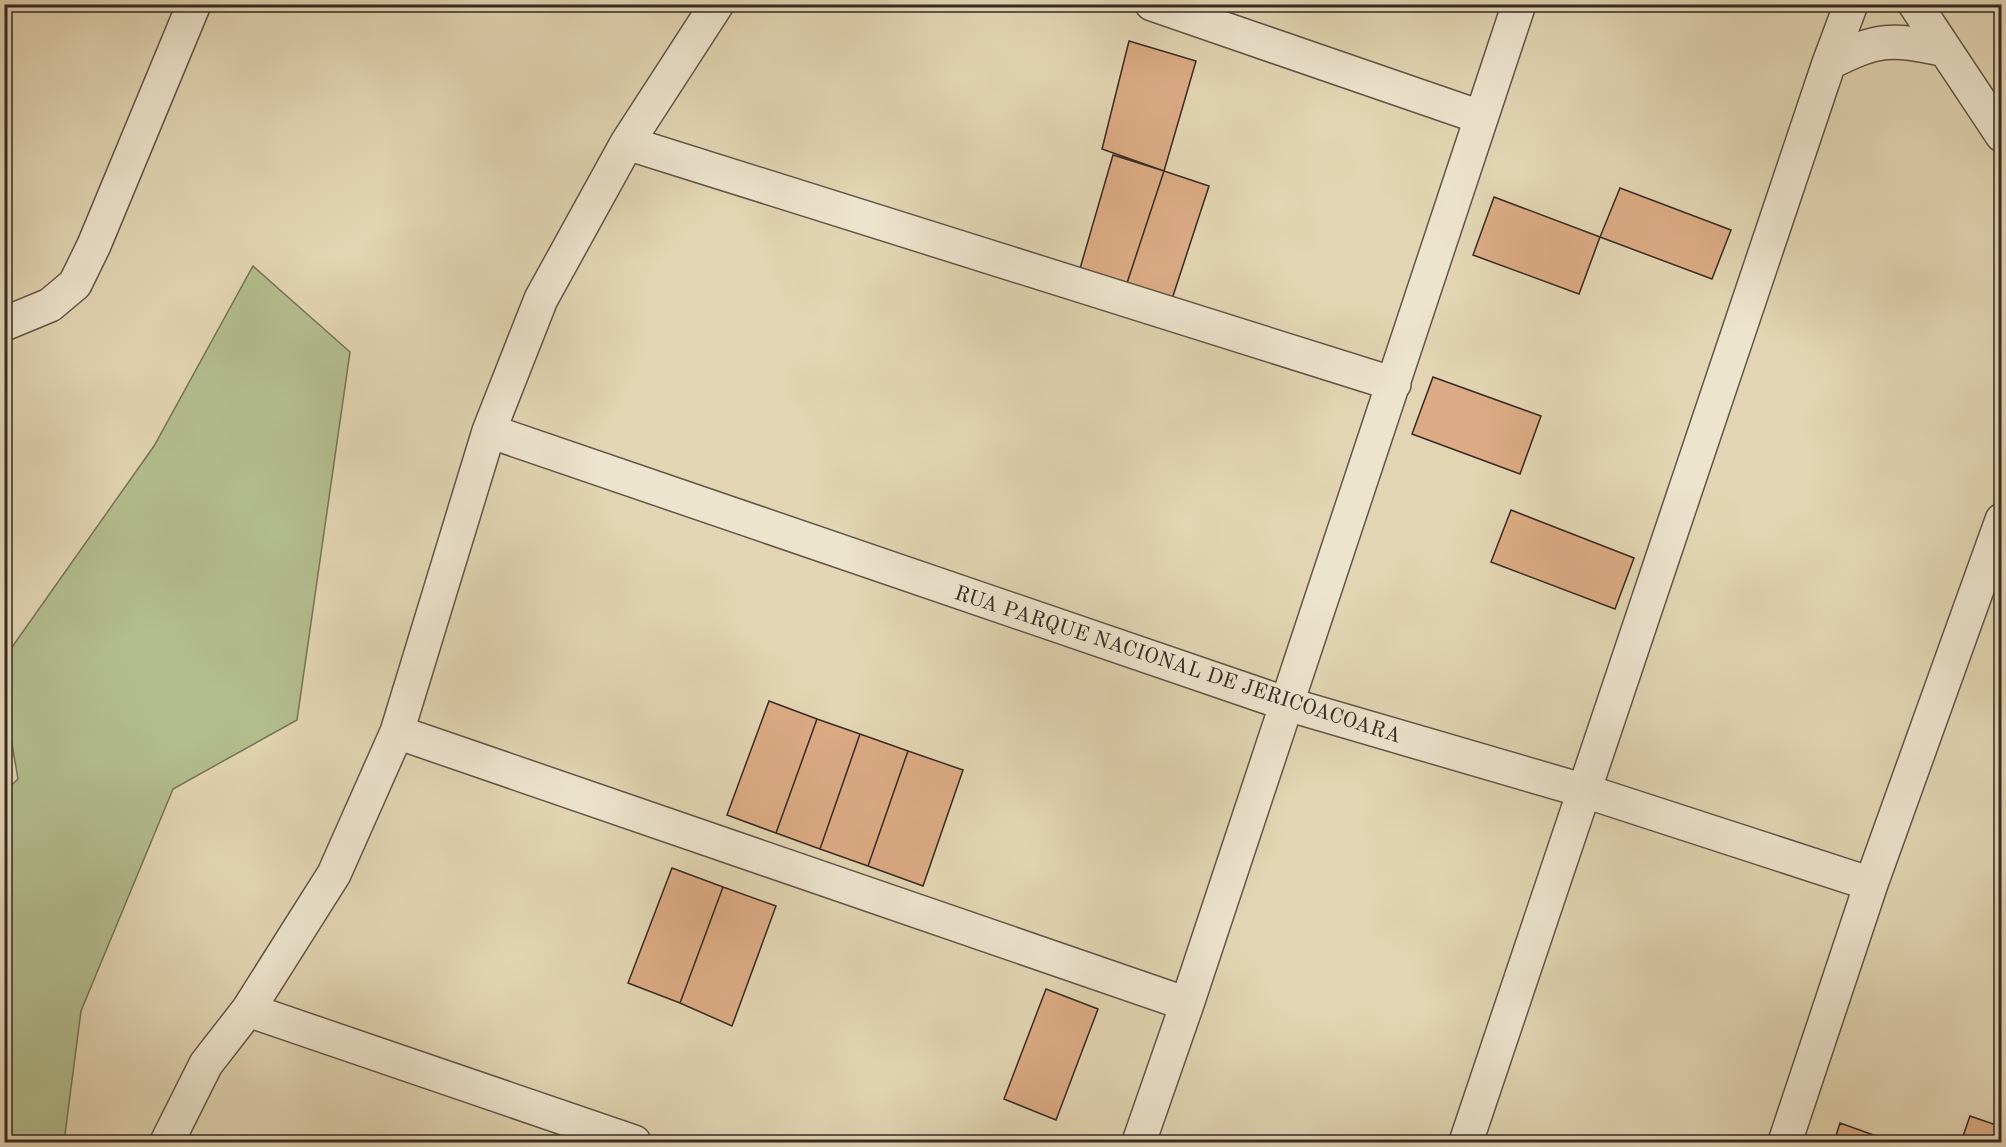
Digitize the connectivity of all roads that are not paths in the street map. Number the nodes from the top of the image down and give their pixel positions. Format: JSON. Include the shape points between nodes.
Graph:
{"nodes":[{"id":1,"x":194,"y":4,"type":"edge"},
{"id":2,"x":717,"y":4,"type":"edge"},
{"id":3,"x":1152,"y":4,"type":"edge"},
{"id":4,"x":1519,"y":4,"type":"edge"},
{"id":5,"x":1851,"y":4,"type":"edge"},
{"id":6,"x":1915,"y":4,"type":"edge"},
{"id":7,"x":1945,"y":50,"type":"junction"},
{"id":8,"x":1828,"y":63,"type":"junction"},
{"id":9,"x":1480,"y":117,"type":"junction"},
{"id":10,"x":2001,"y":135,"type":"edge"},
{"id":11,"x":627,"y":143,"type":"junction"},
{"id":12,"x":4,"y":324,"type":"edge"},
{"id":13,"x":1394,"y":384,"type":"junction"},
{"id":14,"x":489,"y":431,"type":"junction"},
{"id":15,"x":2001,"y":520,"type":"edge"},
{"id":16,"x":1287,"y":704,"type":"junction"},
{"id":17,"x":397,"y":732,"type":"junction"},
{"id":18,"x":1585,"y":791,"type":"junction"},
{"id":19,"x":1871,"y":884,"type":"junction"},
{"id":20,"x":1187,"y":1004,"type":"junction"},
{"id":21,"x":248,"y":1010,"type":"junction"},
{"id":22,"x":167,"y":1143,"type":"edge"},
{"id":23,"x":634,"y":1143,"type":"edge"},
{"id":24,"x":1139,"y":1143,"type":"edge"},
{"id":25,"x":1466,"y":1143,"type":"edge"},
{"id":26,"x":1785,"y":1143,"type":"edge"}],
"edges":[{"from":1,"to":12,"type":"street","via":[[75,284],[50,305]]},
{"from":2,"to":11,"type":"street"},
{"from":3,"to":9,"type":"street"},
{"from":4,"to":9,"type":"street"},
{"from":5,"to":8,"type":"street"},
{"from":6,"to":7,"type":"street"},
{"from":7,"to":8,"type":"street","via":[[1884,41]]},
{"from":7,"to":10,"type":"street"},
{"from":8,"to":18,"type":"street"},
{"from":9,"to":13,"type":"street"},
{"from":11,"to":13,"type":"street"},
{"from":11,"to":14,"type":"street","via":[[541,298]]},
{"from":13,"to":16,"type":"street"},
{"from":14,"to":16,"type":"street","name":"RUA PARQUE NACIONAL DE JERICOACOARA"},
{"from":14,"to":17,"type":"street"},
{"from":15,"to":19,"type":"street"},
{"from":16,"to":18,"type":"street","name":"RUA PARQUE NACIONAL DE JERICOACOARA"},
{"from":16,"to":20,"type":"street"},
{"from":17,"to":20,"type":"street"},
{"from":17,"to":21,"type":"street","via":[[334,874]]},
{"from":18,"to":19,"type":"street","name":"RUA PARQUE NACIONAL DE JERICOACOARA"},
{"from":18,"to":25,"type":"street"},
{"from":19,"to":26,"type":"street"},
{"from":20,"to":24,"type":"street"},
{"from":21,"to":22,"type":"street","via":[[206,1064]]},
{"from":21,"to":23,"type":"street"}]}
